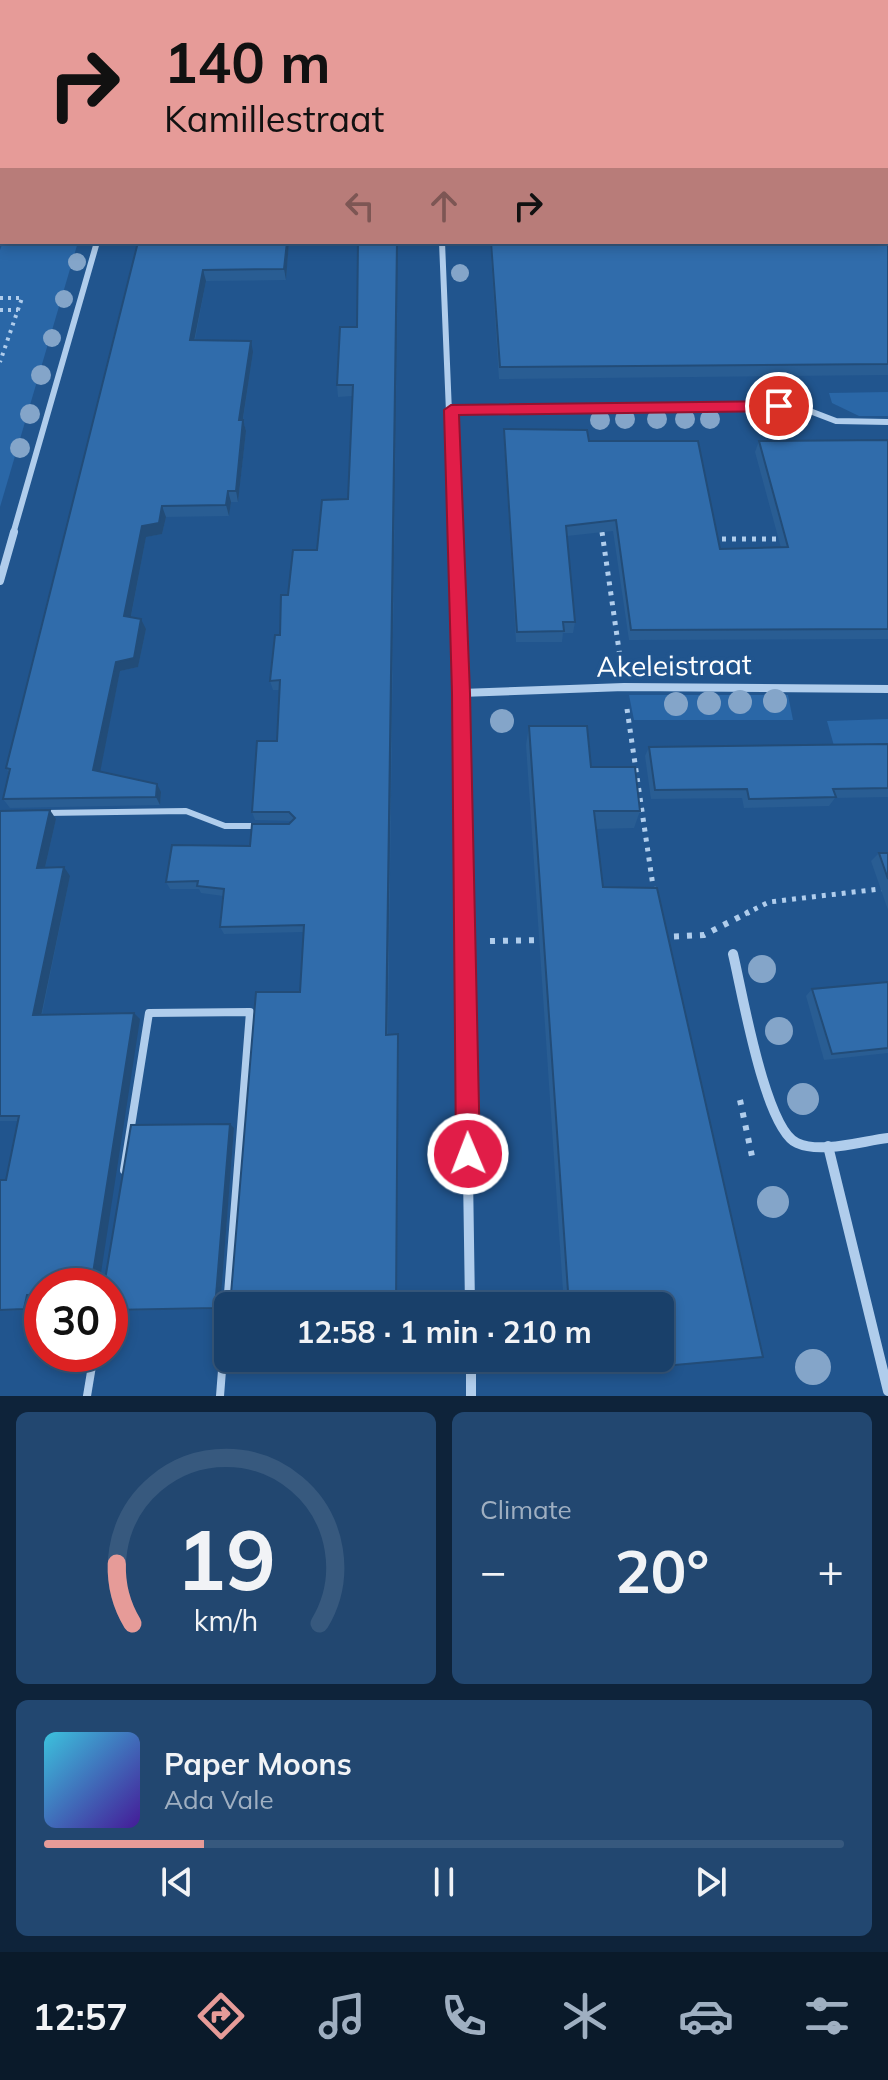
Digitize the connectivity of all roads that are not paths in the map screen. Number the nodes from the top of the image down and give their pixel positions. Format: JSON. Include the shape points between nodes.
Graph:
{"nodes":[{"id":1,"x":96,"y":244,"type":"edge"},
{"id":2,"x":442,"y":244,"type":"edge"},
{"id":3,"x":451,"y":410,"type":"junction"},
{"id":4,"x":888,"y":422,"type":"edge"},
{"id":5,"x":0,"y":581,"type":"edge"},
{"id":6,"x":888,"y":689,"type":"edge"},
{"id":7,"x":461,"y":693,"type":"junction"},
{"id":8,"x":31,"y":814,"type":"edge"},
{"id":9,"x":264,"y":826,"type":"edge"},
{"id":10,"x":733,"y":954,"type":"dead end"},
{"id":11,"x":888,"y":1138,"type":"edge"},
{"id":12,"x":828,"y":1146,"type":"junction"},
{"id":13,"x":122,"y":1180,"type":"edge"},
{"id":14,"x":470,"y":1292,"type":"edge"},
{"id":15,"x":91,"y":1372,"type":"edge"},
{"id":16,"x":471,"y":1372,"type":"edge"},
{"id":17,"x":888,"y":1391,"type":"edge"},
{"id":18,"x":87,"y":1396,"type":"edge"},
{"id":19,"x":220,"y":1396,"type":"edge"},
{"id":20,"x":471,"y":1396,"type":"edge"}],
"edges":[{"from":1,"to":5,"type":"street"},
{"from":2,"to":3,"type":"street"},
{"from":3,"to":4,"type":"street","via":[[779,406],[836,421]]},
{"from":3,"to":7,"type":"street"},
{"from":6,"to":7,"type":"street","name":"Akeleistraat","via":[[624,687]]},
{"from":7,"to":14,"type":"street"},
{"from":8,"to":9,"type":"lane","via":[[186,811],[225,826]]},
{"from":10,"to":12,"type":"street","via":[[771,1112],[798,1144]]},
{"from":11,"to":12,"type":"street"},
{"from":12,"to":17,"type":"street"},
{"from":13,"to":19,"type":"lane","via":[[149,1013],[250,1012]]},
{"from":15,"to":18,"type":"lane"},
{"from":16,"to":20,"type":"street"}]}
